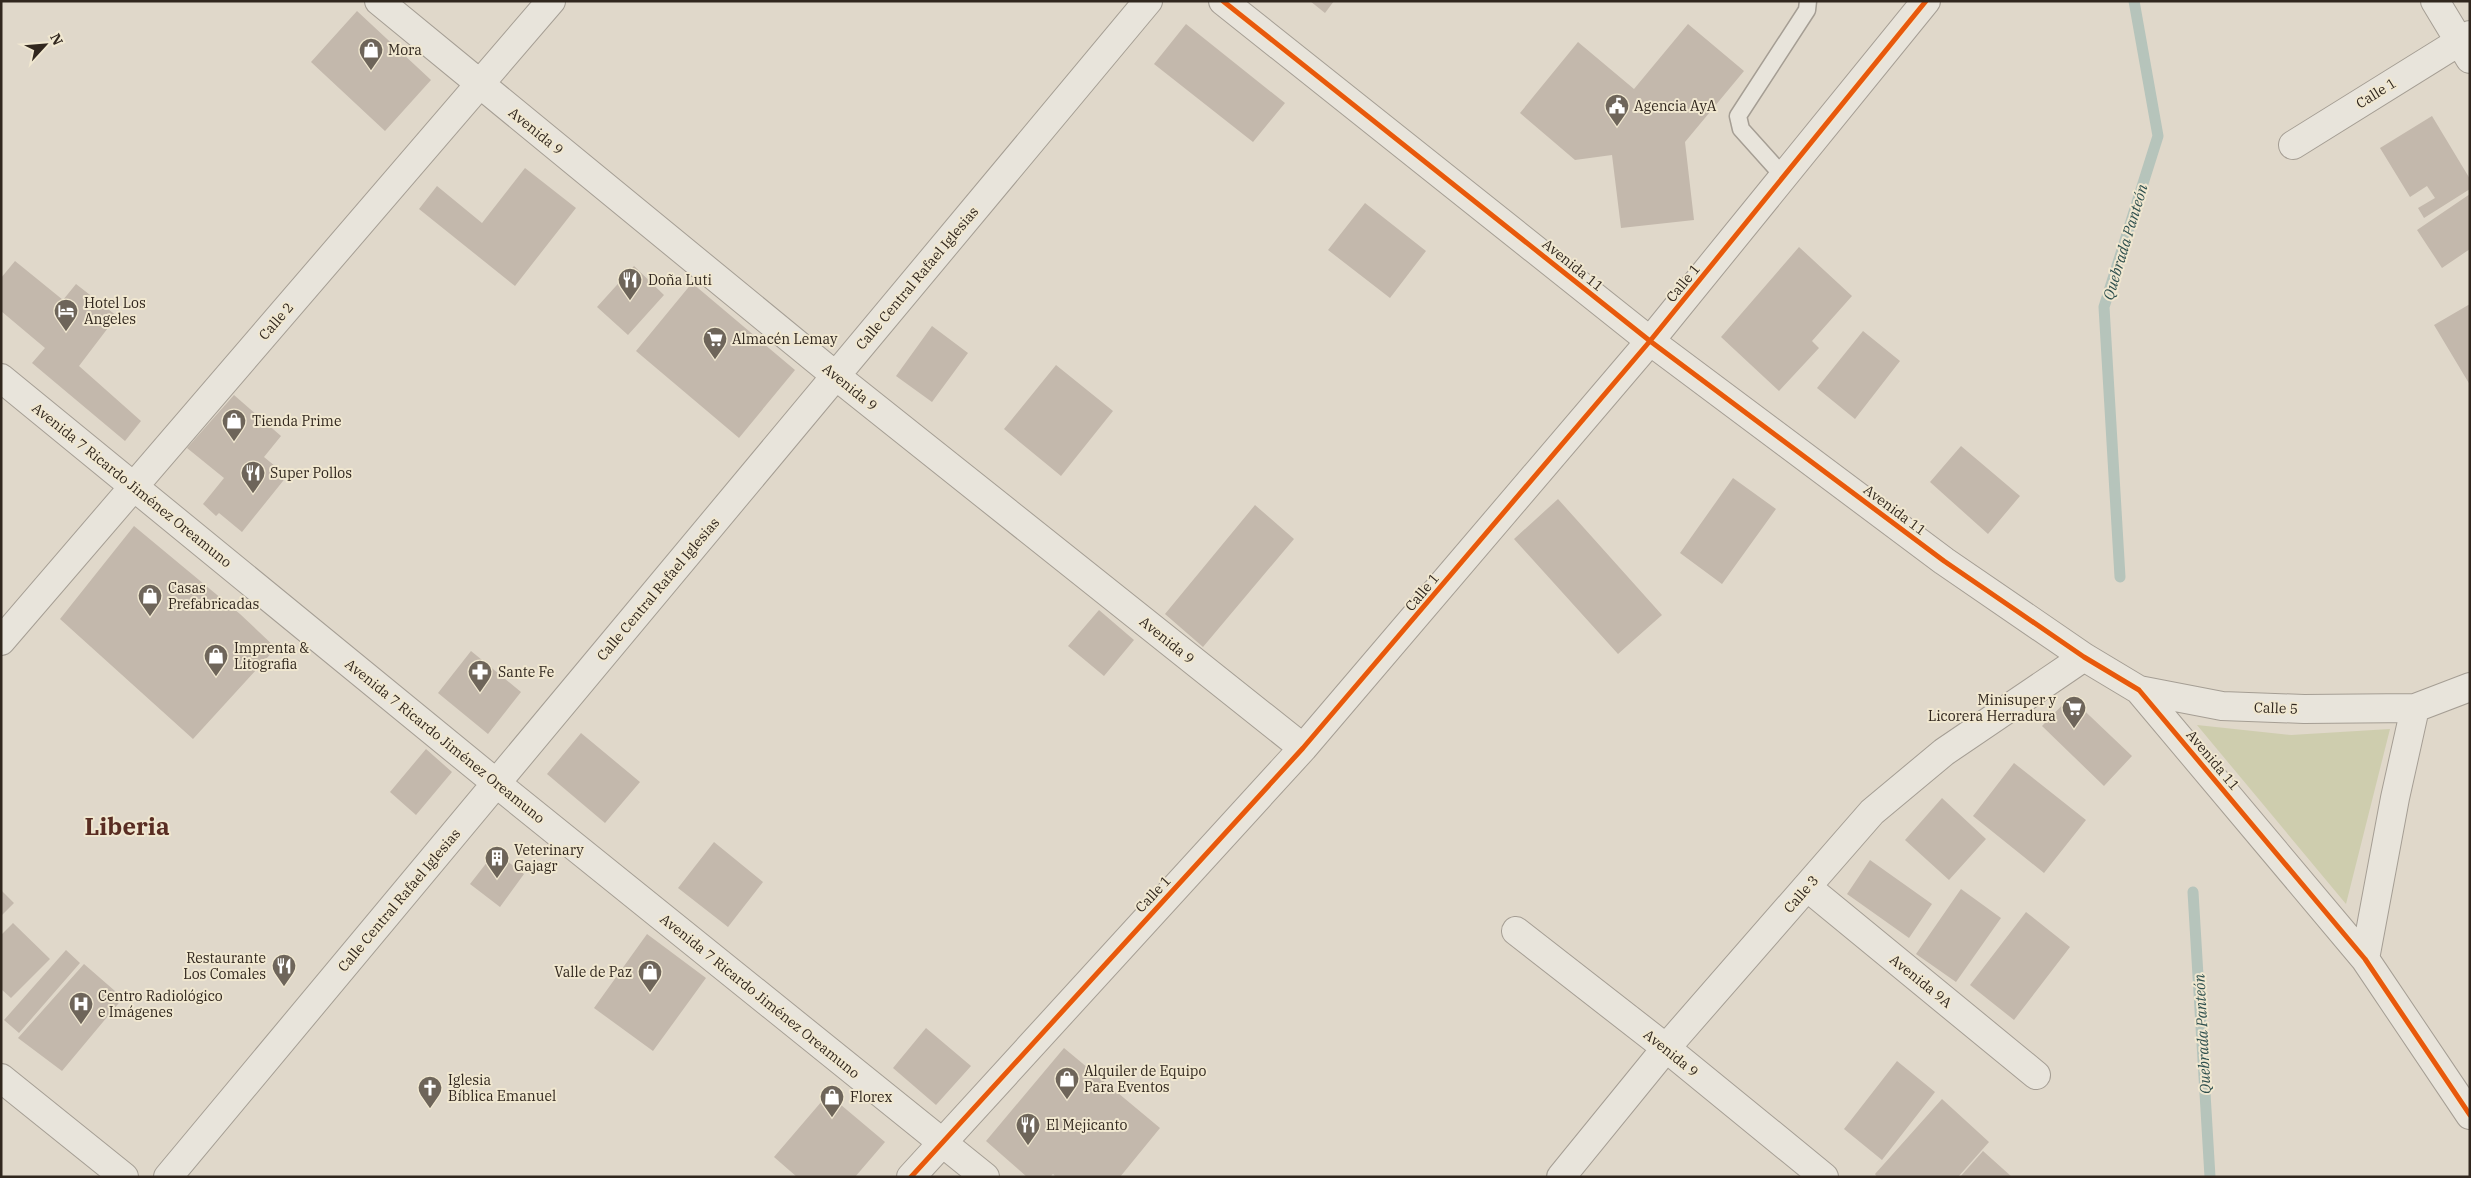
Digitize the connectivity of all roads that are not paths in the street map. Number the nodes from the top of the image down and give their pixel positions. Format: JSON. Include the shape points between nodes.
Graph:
{"nodes":[{"id":1,"x":379,"y":1,"type":"edge"},
{"id":2,"x":551,"y":1,"type":"edge"},
{"id":3,"x":1148,"y":1,"type":"edge"},
{"id":4,"x":1223,"y":1,"type":"edge"},
{"id":5,"x":1808,"y":1,"type":"edge"},
{"id":6,"x":1926,"y":1,"type":"edge"},
{"id":7,"x":2435,"y":1,"type":"edge"},
{"id":8,"x":2466,"y":45,"type":"edge"},
{"id":9,"x":479,"y":85,"type":"junction"},
{"id":10,"x":2292,"y":145,"type":"dead end"},
{"id":11,"x":1784,"y":177,"type":"junction"},
{"id":12,"x":1650,"y":341,"type":"junction"},
{"id":13,"x":836,"y":376,"type":"junction"},
{"id":14,"x":1,"y":378,"type":"edge"},
{"id":15,"x":134,"y":486,"type":"junction"},
{"id":16,"x":1,"y":641,"type":"edge"},
{"id":17,"x":2084,"y":657,"type":"junction"},
{"id":18,"x":2470,"y":687,"type":"edge"},
{"id":19,"x":2140,"y":690,"type":"junction"},
{"id":20,"x":2415,"y":708,"type":"junction"},
{"id":21,"x":1303,"y":748,"type":"junction"},
{"id":22,"x":496,"y":783,"type":"junction"},
{"id":23,"x":1807,"y":887,"type":"junction"},
{"id":24,"x":1516,"y":931,"type":"dead end"},
{"id":25,"x":2364,"y":959,"type":"junction"},
{"id":26,"x":1666,"y":1048,"type":"junction"},
{"id":27,"x":2036,"y":1075,"type":"dead end"},
{"id":28,"x":1,"y":1078,"type":"edge"},
{"id":29,"x":2470,"y":1115,"type":"edge"},
{"id":30,"x":942,"y":1142,"type":"junction"},
{"id":31,"x":124,"y":1177,"type":"edge"},
{"id":32,"x":168,"y":1177,"type":"edge"},
{"id":33,"x":911,"y":1177,"type":"edge"},
{"id":34,"x":985,"y":1177,"type":"edge"},
{"id":35,"x":1561,"y":1177,"type":"edge"},
{"id":36,"x":1824,"y":1177,"type":"edge"}],
"edges":[{"from":1,"to":9,"type":"street","name":"Avenida 9"},
{"from":2,"to":9,"type":"street","name":"Calle 2"},
{"from":3,"to":13,"type":"street","name":"Calle Central Rafael Iglesias"},
{"from":4,"to":12,"type":"street","name":"Avenida 11"},
{"from":5,"to":11,"type":"lane","via":[[1808,10],[1738,116],[1741,129]]},
{"from":6,"to":11,"type":"street","name":"Calle 1"},
{"from":7,"to":8,"type":"street"},
{"from":8,"to":10,"type":"street","name":"Calle 1"},
{"from":9,"to":13,"type":"street","name":"Avenida 9"},
{"from":9,"to":15,"type":"street","name":"Calle 2"},
{"from":11,"to":12,"type":"street","name":"Calle 1"},
{"from":12,"to":17,"type":"street","name":"Avenida 11","via":[[1944,561]]},
{"from":12,"to":21,"type":"street","name":"Calle 1"},
{"from":13,"to":21,"type":"street","name":"Avenida 9"},
{"from":13,"to":22,"type":"street","name":"Calle Central Rafael Iglesias"},
{"from":14,"to":15,"type":"street","name":"Avenida 7 Ricardo Jiménez Oreamuno"},
{"from":15,"to":16,"type":"street","name":"Calle 2"},
{"from":15,"to":22,"type":"street","name":"Avenida 7 Ricardo Jiménez Oreamuno"},
{"from":17,"to":19,"type":"street","name":"Avenida 11"},
{"from":17,"to":23,"type":"street","name":"Calle 3","via":[[1930,764],[1872,812]]},
{"from":18,"to":20,"type":"street","name":"Calle 5"},
{"from":19,"to":20,"type":"street","name":"Calle 5","via":[[2222,706]]},
{"from":19,"to":25,"type":"street","name":"Avenida 11"},
{"from":20,"to":25,"type":"street"},
{"from":21,"to":30,"type":"street","name":"Calle 1"},
{"from":22,"to":30,"type":"street","name":"Avenida 7 Ricardo Jiménez Oreamuno"},
{"from":22,"to":32,"type":"street","name":"Calle Central Rafael Iglesias"},
{"from":23,"to":26,"type":"street","name":"Calle 3"},
{"from":23,"to":27,"type":"street","name":"Avenida 9A"},
{"from":24,"to":26,"type":"street","name":"Avenida 9"},
{"from":25,"to":29,"type":"street","name":"Avenida 11"},
{"from":26,"to":35,"type":"street","name":"Calle 3"},
{"from":26,"to":36,"type":"street","name":"Avenida 9"},
{"from":28,"to":31,"type":"street"},
{"from":30,"to":33,"type":"street","name":"Calle 1"},
{"from":30,"to":34,"type":"street","name":"Avenida 7 Ricardo Jiménez Oreamuno"}]}
